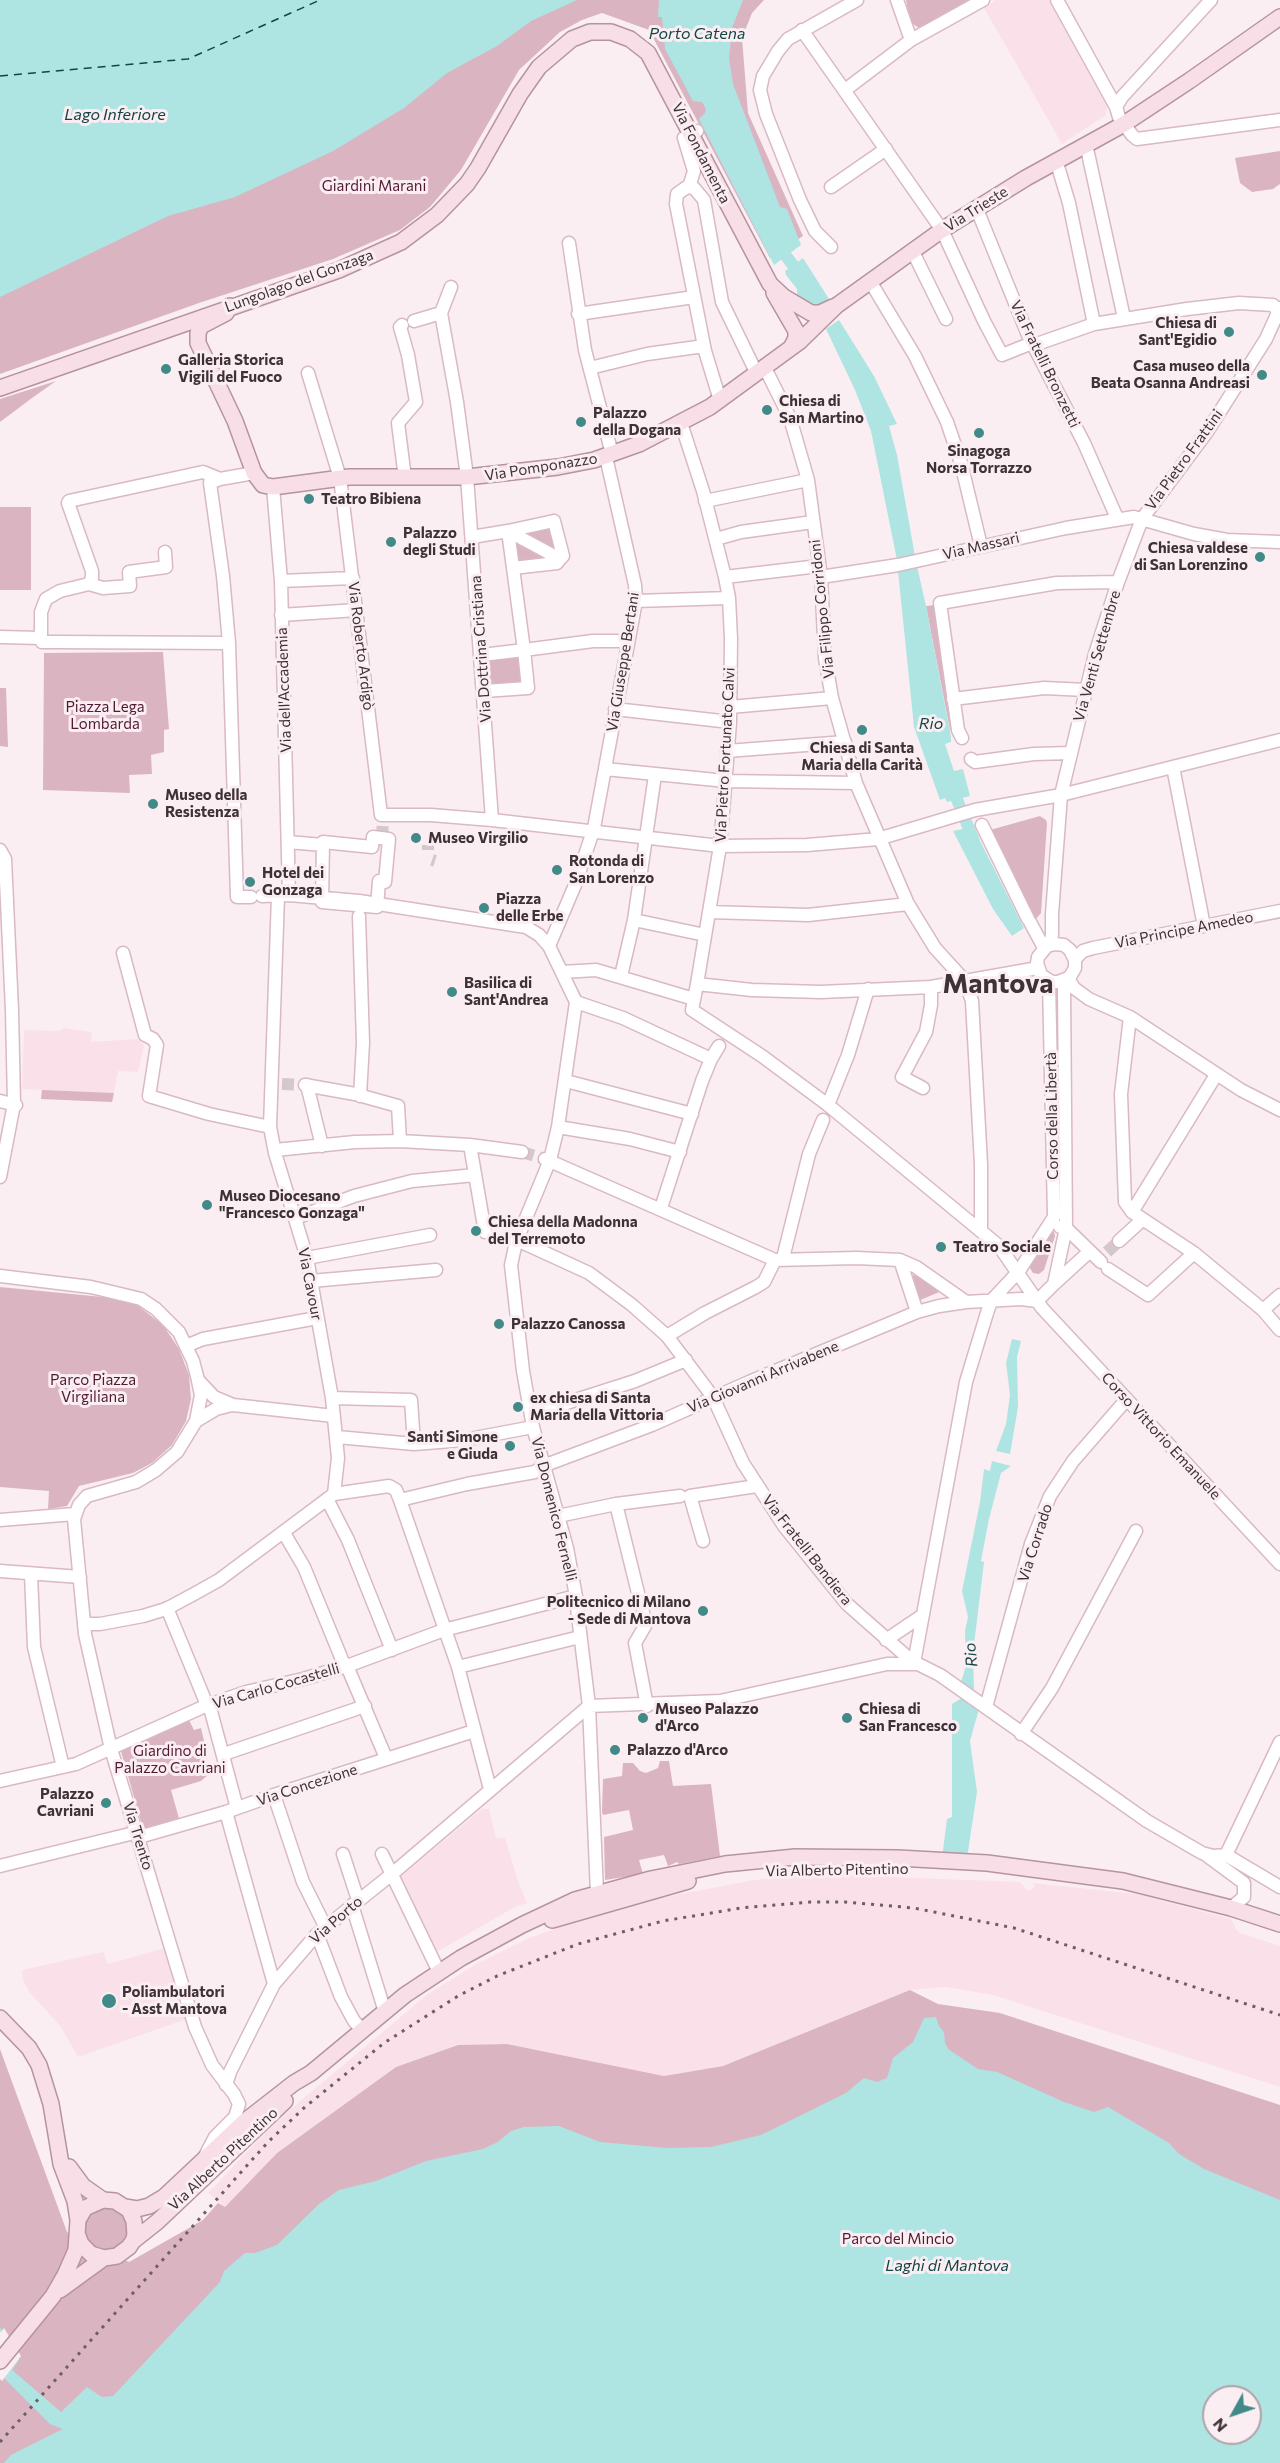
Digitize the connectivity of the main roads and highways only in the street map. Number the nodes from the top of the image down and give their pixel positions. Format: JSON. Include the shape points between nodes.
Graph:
{"nodes":[{"id":1,"x":1280,"y":17,"type":"edge"},
{"id":2,"x":618,"y":35,"type":"joint"},
{"id":3,"x":770,"y":284,"type":"junction"},
{"id":4,"x":230,"y":306,"type":"junction"},
{"id":5,"x":836,"y":306,"type":"junction"},
{"id":6,"x":806,"y":312,"type":"joint"},
{"id":7,"x":820,"y":322,"type":"joint"},
{"id":8,"x":163,"y":332,"type":"junction"},
{"id":9,"x":198,"y":343,"type":"junction"},
{"id":10,"x":792,"y":346,"type":"junction"},
{"id":11,"x":0,"y":388,"type":"edge"},
{"id":12,"x":937,"y":1866,"type":"junction"},
{"id":13,"x":1280,"y":1924,"type":"edge"},
{"id":14,"x":508,"y":1933,"type":"junction"},
{"id":15,"x":0,"y":2018,"type":"edge"},
{"id":16,"x":311,"y":2073,"type":"junction"},
{"id":17,"x":60,"y":2151,"type":"junction"},
{"id":18,"x":103,"y":2200,"type":"junction"},
{"id":19,"x":125,"y":2207,"type":"junction"},
{"id":20,"x":78,"y":2220,"type":"junction"},
{"id":21,"x":78,"y":2236,"type":"junction"},
{"id":22,"x":133,"y":2241,"type":"junction"},
{"id":23,"x":104,"y":2258,"type":"junction"},
{"id":24,"x":53,"y":2296,"type":"junction"},
{"id":25,"x":0,"y":2361,"type":"edge"}],
"edges":[{"from":1,"to":5,"type":"main road","name":"Via Trieste","via":[[1124,124],[976,207]]},
{"from":2,"to":3,"type":"main road","name":"Via Fondamenta","via":[[648,53],[694,133]]},
{"from":2,"to":4,"type":"main road","name":"Lungolago del Gonzaga","via":[[601,31],[580,35],[548,58],[520,94],[467,184],[414,234],[339,270]]},
{"from":3,"to":6,"type":"main road","name":"Via Fondamenta"},
{"from":3,"to":10,"type":"main road","name":"Via Fondamenta","via":[[795,331]]},
{"from":4,"to":8,"type":"main road","name":"Lungolago del Gonzaga"},
{"from":4,"to":9,"type":"main road","via":[[226,313],[204,322]]},
{"from":5,"to":6,"type":"main road","name":"Via Trieste","via":[[817,314]]},
{"from":5,"to":7,"type":"main road","name":"Via Trieste"},
{"from":7,"to":10,"type":"main road","name":"Via Pomponazzo"},
{"from":8,"to":9,"type":"main road","via":[[181,333]]},
{"from":8,"to":11,"type":"main road","name":"Lungolago del Gonzaga"},
{"from":9,"to":10,"type":"main road","name":"Via Pomponazzo","via":[[262,481],[467,477],[558,467],[609,456],[720,400]]},
{"from":12,"to":13,"type":"main road","name":"Via Alberto Pitentino","via":[[1123,1881]]},
{"from":12,"to":14,"type":"main road","name":"Via Alberto Pitentino","via":[[798,1868],[726,1874],[649,1891]]},
{"from":12,"to":14,"type":"main road","name":"Via Alberto Pitentino","via":[[898,1858],[795,1857],[725,1864],[597,1893]]},
{"from":14,"to":16,"type":"main road","name":"Via Alberto Pitentino","via":[[405,1995]]},
{"from":15,"to":17,"type":"main road","via":[[23,2041],[39,2065]]},
{"from":16,"to":19,"type":"main road","name":"Via Alberto Pitentino","via":[[244,2122],[164,2198],[137,2209]]},
{"from":16,"to":22,"type":"main road","name":"Via Alberto Pitentino","via":[[297,2091]]},
{"from":17,"to":18,"type":"main road","via":[[79,2182]]},
{"from":17,"to":20,"type":"main road"},
{"from":18,"to":19,"type":"main road"},
{"from":18,"to":20,"type":"main road","via":[[85,2208]]},
{"from":19,"to":22,"type":"main road","via":[[135,2225]]},
{"from":20,"to":21,"type":"main road"},
{"from":21,"to":23,"type":"main road","via":[[86,2250]]},
{"from":21,"to":24,"type":"main road","via":[[72,2260]]},
{"from":22,"to":23,"type":"main road","via":[[123,2253]]},
{"from":23,"to":24,"type":"main road"},
{"from":24,"to":25,"type":"main road"}]}
